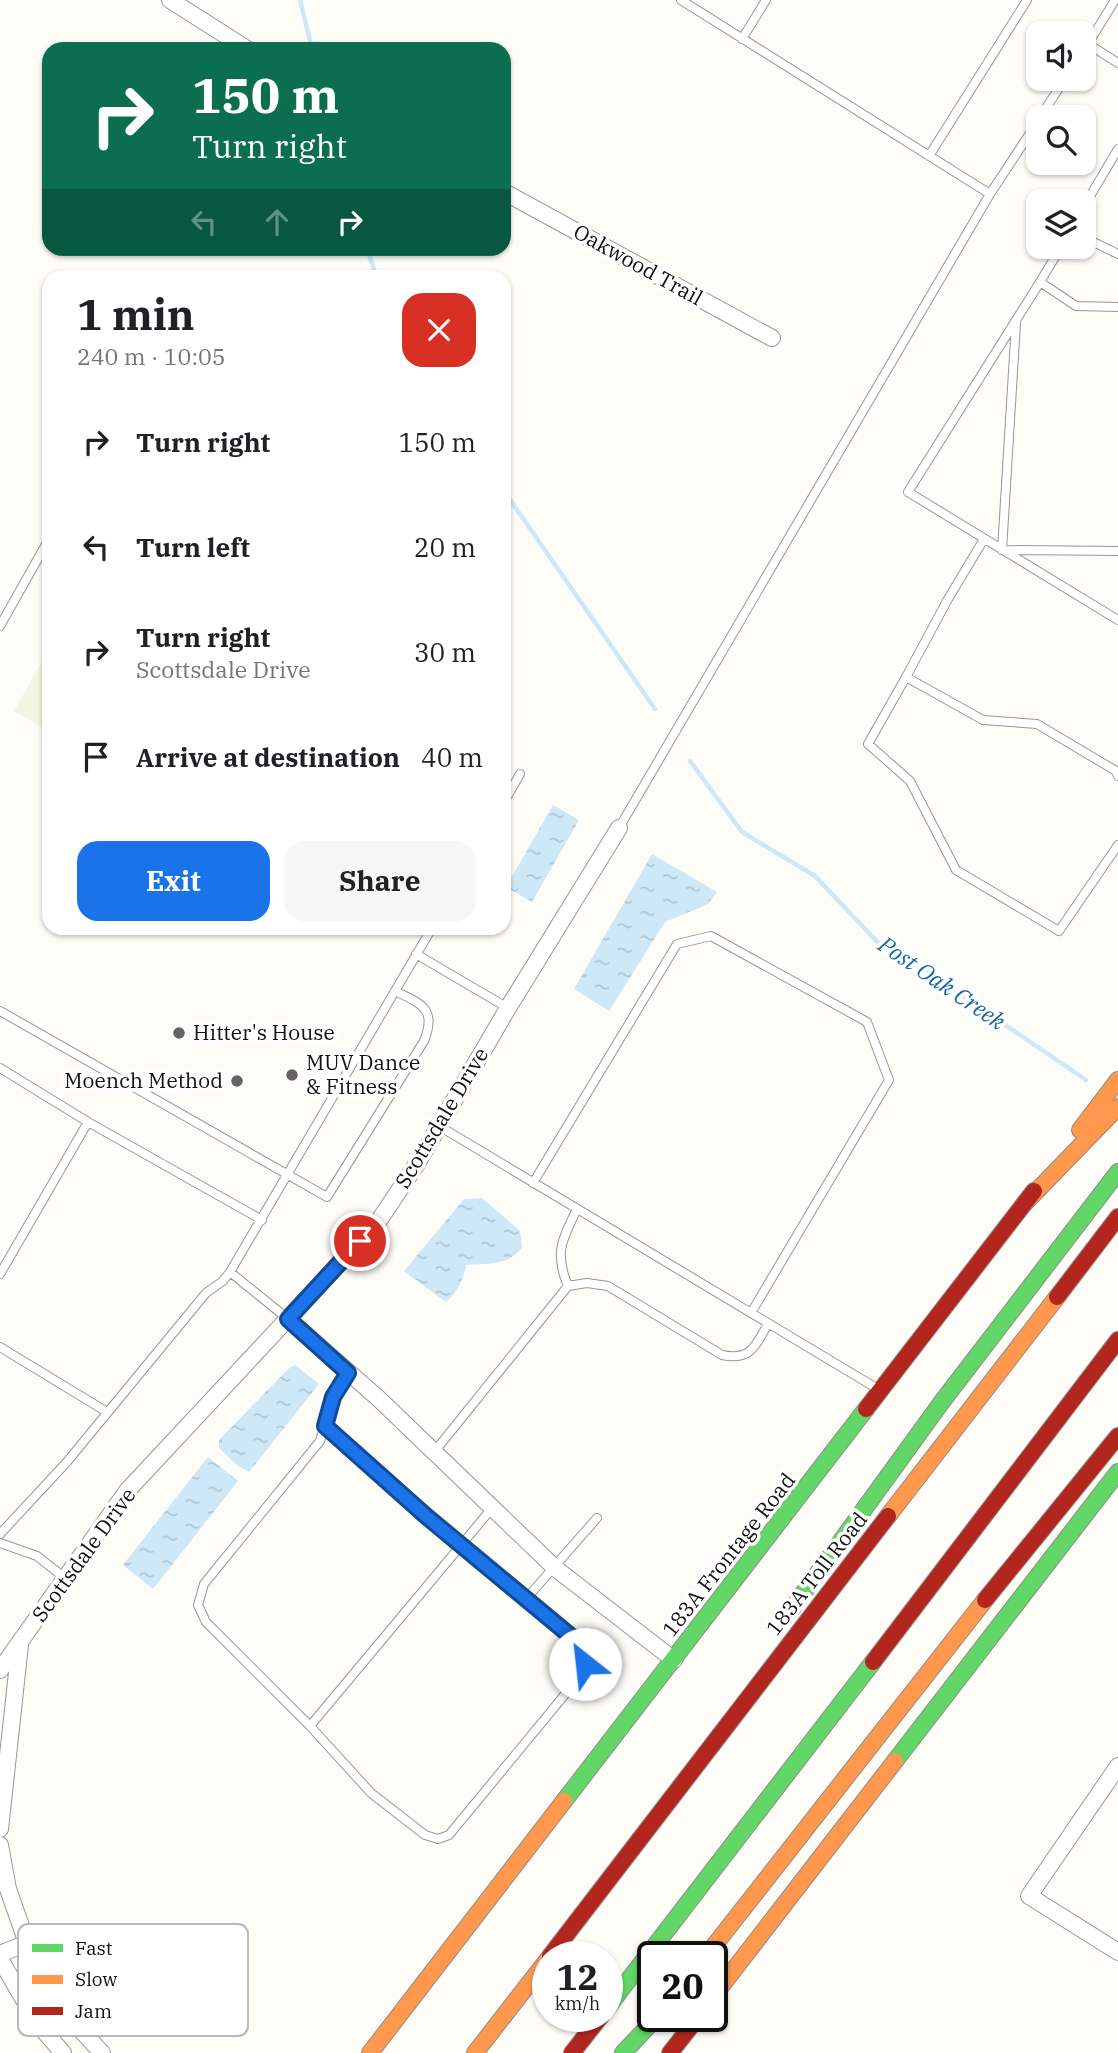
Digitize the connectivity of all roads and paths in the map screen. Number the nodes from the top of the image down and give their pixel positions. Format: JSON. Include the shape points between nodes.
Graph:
{"nodes":[{"id":1,"x":170,"y":0,"type":"edge"},
{"id":2,"x":681,"y":0,"type":"edge"},
{"id":3,"x":766,"y":0,"type":"edge"},
{"id":4,"x":1027,"y":0,"type":"edge"},
{"id":5,"x":1115,"y":0,"type":"edge"},
{"id":6,"x":1096,"y":31,"type":"edge"},
{"id":7,"x":743,"y":39,"type":"junction"},
{"id":8,"x":236,"y":42,"type":"edge"},
{"id":9,"x":1096,"y":52,"type":"edge"},
{"id":10,"x":1118,"y":63,"type":"edge"},
{"id":11,"x":1026,"y":139,"type":"edge"},
{"id":12,"x":1118,"y":149,"type":"edge"},
{"id":13,"x":929,"y":156,"type":"junction"},
{"id":14,"x":1094,"y":189,"type":"edge"},
{"id":15,"x":990,"y":194,"type":"junction"},
{"id":16,"x":511,"y":196,"type":"edge"},
{"id":17,"x":1096,"y":243,"type":"edge"},
{"id":18,"x":1118,"y":254,"type":"edge"},
{"id":19,"x":1054,"y":259,"type":"edge"},
{"id":20,"x":1040,"y":282,"type":"junction"},
{"id":21,"x":1118,"y":307,"type":"edge"},
{"id":22,"x":1016,"y":320,"type":"junction"},
{"id":23,"x":772,"y":338,"type":"dead end"},
{"id":24,"x":984,"y":539,"type":"junction"},
{"id":25,"x":1002,"y":550,"type":"junction"},
{"id":26,"x":42,"y":551,"type":"edge"},
{"id":27,"x":1118,"y":551,"type":"edge"},
{"id":28,"x":1118,"y":620,"type":"edge"},
{"id":29,"x":0,"y":626,"type":"edge"},
{"id":30,"x":906,"y":677,"type":"junction"},
{"id":31,"x":520,"y":774,"type":"dead end"},
{"id":32,"x":1118,"y":776,"type":"edge"},
{"id":33,"x":511,"y":786,"type":"edge"},
{"id":34,"x":619,"y":828,"type":"joint"},
{"id":35,"x":1118,"y":845,"type":"edge"},
{"id":36,"x":428,"y":935,"type":"edge"},
{"id":37,"x":416,"y":954,"type":"junction"},
{"id":38,"x":395,"y":991,"type":"junction"},
{"id":39,"x":508,"y":1008,"type":"junction"},
{"id":40,"x":0,"y":1011,"type":"edge"},
{"id":41,"x":0,"y":1068,"type":"edge"},
{"id":42,"x":1118,"y":1080,"type":"edge"},
{"id":43,"x":1118,"y":1107,"type":"edge"},
{"id":44,"x":88,"y":1122,"type":"junction"},
{"id":45,"x":439,"y":1126,"type":"junction"},
{"id":46,"x":1118,"y":1172,"type":"edge"},
{"id":47,"x":289,"y":1174,"type":"junction"},
{"id":48,"x":533,"y":1183,"type":"junction"},
{"id":49,"x":1025,"y":1203,"type":"junction"},
{"id":50,"x":577,"y":1209,"type":"junction"},
{"id":51,"x":1118,"y":1217,"type":"edge"},
{"id":52,"x":262,"y":1220,"type":"junction"},
{"id":53,"x":230,"y":1272,"type":"junction"},
{"id":54,"x":0,"y":1274,"type":"edge"},
{"id":55,"x":568,"y":1286,"type":"junction"},
{"id":56,"x":751,"y":1313,"type":"junction"},
{"id":57,"x":288,"y":1319,"type":"junction"},
{"id":58,"x":768,"y":1324,"type":"junction"},
{"id":59,"x":1118,"y":1339,"type":"edge"},
{"id":60,"x":0,"y":1347,"type":"edge"},
{"id":61,"x":348,"y":1373,"type":"junction"},
{"id":62,"x":881,"y":1391,"type":"junction"},
{"id":63,"x":107,"y":1412,"type":"junction"},
{"id":64,"x":325,"y":1426,"type":"junction"},
{"id":65,"x":1118,"y":1436,"type":"edge"},
{"id":66,"x":435,"y":1451,"type":"junction"},
{"id":67,"x":1118,"y":1472,"type":"edge"},
{"id":68,"x":493,"y":1507,"type":"junction"},
{"id":69,"x":597,"y":1518,"type":"dead end"},
{"id":70,"x":0,"y":1534,"type":"edge"},
{"id":71,"x":0,"y":1544,"type":"edge"},
{"id":72,"x":460,"y":1544,"type":"junction"},
{"id":73,"x":555,"y":1568,"type":"junction"},
{"id":74,"x":66,"y":1579,"type":"junction"},
{"id":75,"x":526,"y":1600,"type":"junction"},
{"id":76,"x":785,"y":1618,"type":"dead end"},
{"id":77,"x":20,"y":1643,"type":"junction"},
{"id":78,"x":674,"y":1660,"type":"junction"},
{"id":79,"x":0,"y":1670,"type":"edge"},
{"id":80,"x":720,"y":1709,"type":"dead end"},
{"id":81,"x":310,"y":1727,"type":"junction"},
{"id":82,"x":1118,"y":1766,"type":"edge"},
{"id":83,"x":0,"y":1829,"type":"edge"},
{"id":84,"x":0,"y":1845,"type":"edge"},
{"id":85,"x":626,"y":1857,"type":"junction"},
{"id":86,"x":20,"y":1924,"type":"edge"},
{"id":87,"x":562,"y":1941,"type":"edge"},
{"id":88,"x":718,"y":1941,"type":"edge"},
{"id":89,"x":18,"y":1948,"type":"edge"},
{"id":90,"x":1118,"y":1952,"type":"edge"},
{"id":91,"x":0,"y":1957,"type":"edge"},
{"id":92,"x":728,"y":1977,"type":"edge"},
{"id":93,"x":532,"y":1980,"type":"edge"},
{"id":94,"x":623,"y":1987,"type":"edge"},
{"id":95,"x":18,"y":1989,"type":"edge"},
{"id":96,"x":588,"y":2032,"type":"edge"},
{"id":97,"x":643,"y":2032,"type":"edge"},
{"id":98,"x":686,"y":2032,"type":"edge"},
{"id":99,"x":48,"y":2036,"type":"edge"},
{"id":100,"x":86,"y":2036,"type":"edge"},
{"id":101,"x":63,"y":2053,"type":"edge"},
{"id":102,"x":102,"y":2053,"type":"edge"},
{"id":103,"x":370,"y":2053,"type":"edge"},
{"id":104,"x":475,"y":2053,"type":"edge"},
{"id":105,"x":572,"y":2053,"type":"edge"},
{"id":106,"x":624,"y":2053,"type":"edge"},
{"id":107,"x":670,"y":2053,"type":"edge"}],
"edges":[{"from":1,"to":8,"type":"street"},
{"from":2,"to":7,"type":"lane"},
{"from":3,"to":7,"type":"lane"},
{"from":4,"to":13,"type":"lane"},
{"from":5,"to":6,"type":"lane"},
{"from":7,"to":13,"type":"lane"},
{"from":9,"to":10,"type":"lane"},
{"from":11,"to":15,"type":"lane"},
{"from":12,"to":14,"type":"lane"},
{"from":13,"to":15,"type":"lane"},
{"from":15,"to":34,"type":"lane"},
{"from":16,"to":23,"type":"street","name":"Oakwood Trail"},
{"from":17,"to":18,"type":"lane"},
{"from":19,"to":20,"type":"lane"},
{"from":20,"to":21,"type":"lane","via":[[1076,306]]},
{"from":20,"to":22,"type":"lane"},
{"from":22,"to":24,"type":"lane","via":[[908,492]]},
{"from":22,"to":25,"type":"lane"},
{"from":24,"to":25,"type":"lane"},
{"from":24,"to":30,"type":"lane"},
{"from":25,"to":27,"type":"lane"},
{"from":25,"to":28,"type":"lane"},
{"from":26,"to":29,"type":"lane"},
{"from":30,"to":32,"type":"lane","via":[[983,720],[1037,724]]},
{"from":30,"to":35,"type":"lane","via":[[868,744],[910,781],[956,870],[1059,931]]},
{"from":31,"to":33,"type":"lane"},
{"from":34,"to":39,"type":"street","name":"Scottsdale Drive"},
{"from":36,"to":37,"type":"lane"},
{"from":37,"to":38,"type":"lane"},
{"from":37,"to":39,"type":"lane"},
{"from":38,"to":47,"type":"lane"},
{"from":38,"to":47,"type":"lane","via":[[419,1002],[428,1013],[430,1026],[424,1041],[327,1197]]},
{"from":39,"to":45,"type":"street","name":"Scottsdale Drive"},
{"from":40,"to":47,"type":"lane"},
{"from":41,"to":44,"type":"lane"},
{"from":42,"to":49,"type":"main road","name":"183A Frontage Road"},
{"from":43,"to":49,"type":"main road"},
{"from":44,"to":52,"type":"lane"},
{"from":44,"to":54,"type":"lane"},
{"from":45,"to":48,"type":"lane"},
{"from":45,"to":57,"type":"street","name":"Scottsdale Drive","via":[[378,1222]]},
{"from":46,"to":76,"type":"main road","via":[[941,1403]]},
{"from":47,"to":52,"type":"lane"},
{"from":48,"to":50,"type":"lane"},
{"from":48,"to":56,"type":"lane","via":[[677,944],[711,936],[867,1022],[889,1080]]},
{"from":49,"to":62,"type":"main road","name":"183A Frontage Road"},
{"from":50,"to":55,"type":"lane","via":[[560,1243],[560,1268]]},
{"from":50,"to":56,"type":"lane"},
{"from":51,"to":85,"type":"main road","name":"183A Toll Road"},
{"from":52,"to":53,"type":"lane"},
{"from":53,"to":57,"type":"lane"},
{"from":53,"to":63,"type":"lane","via":[[206,1293]]},
{"from":55,"to":58,"type":"lane","via":[[608,1286],[722,1355],[737,1358],[752,1350]]},
{"from":55,"to":66,"type":"lane"},
{"from":56,"to":58,"type":"lane"},
{"from":57,"to":61,"type":"street"},
{"from":57,"to":74,"type":"street","name":"Scottsdale Drive","via":[[127,1491]]},
{"from":58,"to":62,"type":"lane"},
{"from":59,"to":94,"type":"main road"},
{"from":60,"to":63,"type":"lane"},
{"from":61,"to":64,"type":"lane","via":[[333,1397]]},
{"from":61,"to":66,"type":"street"},
{"from":62,"to":78,"type":"main road","name":"183A Frontage Road"},
{"from":63,"to":70,"type":"lane"},
{"from":64,"to":72,"type":"lane"},
{"from":64,"to":81,"type":"lane","via":[[320,1441],[204,1584],[198,1605],[206,1622]]},
{"from":65,"to":88,"type":"main road"},
{"from":66,"to":68,"type":"street"},
{"from":67,"to":92,"type":"main road"},
{"from":68,"to":72,"type":"lane"},
{"from":68,"to":73,"type":"street"},
{"from":69,"to":73,"type":"lane"},
{"from":71,"to":74,"type":"lane","via":[[37,1556]]},
{"from":72,"to":75,"type":"lane"},
{"from":72,"to":81,"type":"lane"},
{"from":73,"to":75,"type":"lane"},
{"from":73,"to":78,"type":"street"},
{"from":74,"to":77,"type":"street","name":"Scottsdale Drive"},
{"from":75,"to":81,"type":"lane","via":[[573,1638],[584,1652],[585,1664],[581,1675],[449,1835],[438,1839],[425,1835],[403,1818],[371,1793]]},
{"from":77,"to":79,"type":"street","name":"Scottsdale Drive"},
{"from":77,"to":83,"type":"street","name":"Scottsdale Drive"},
{"from":78,"to":103,"type":"main road","name":"183A Frontage Road"},
{"from":80,"to":85,"type":"main road","via":[[687,1754]]},
{"from":82,"to":90,"type":"street","via":[[1029,1896]]},
{"from":84,"to":86,"type":"street"},
{"from":85,"to":87,"type":"main road","name":"183A Toll Road"},
{"from":89,"to":91,"type":"street"},
{"from":91,"to":95,"type":"street"},
{"from":93,"to":104,"type":"main road","name":"183A Toll Road"},
{"from":96,"to":105,"type":"main road"},
{"from":97,"to":106,"type":"main road"},
{"from":98,"to":107,"type":"main road"},
{"from":99,"to":101,"type":"street"},
{"from":100,"to":102,"type":"street"}]}
